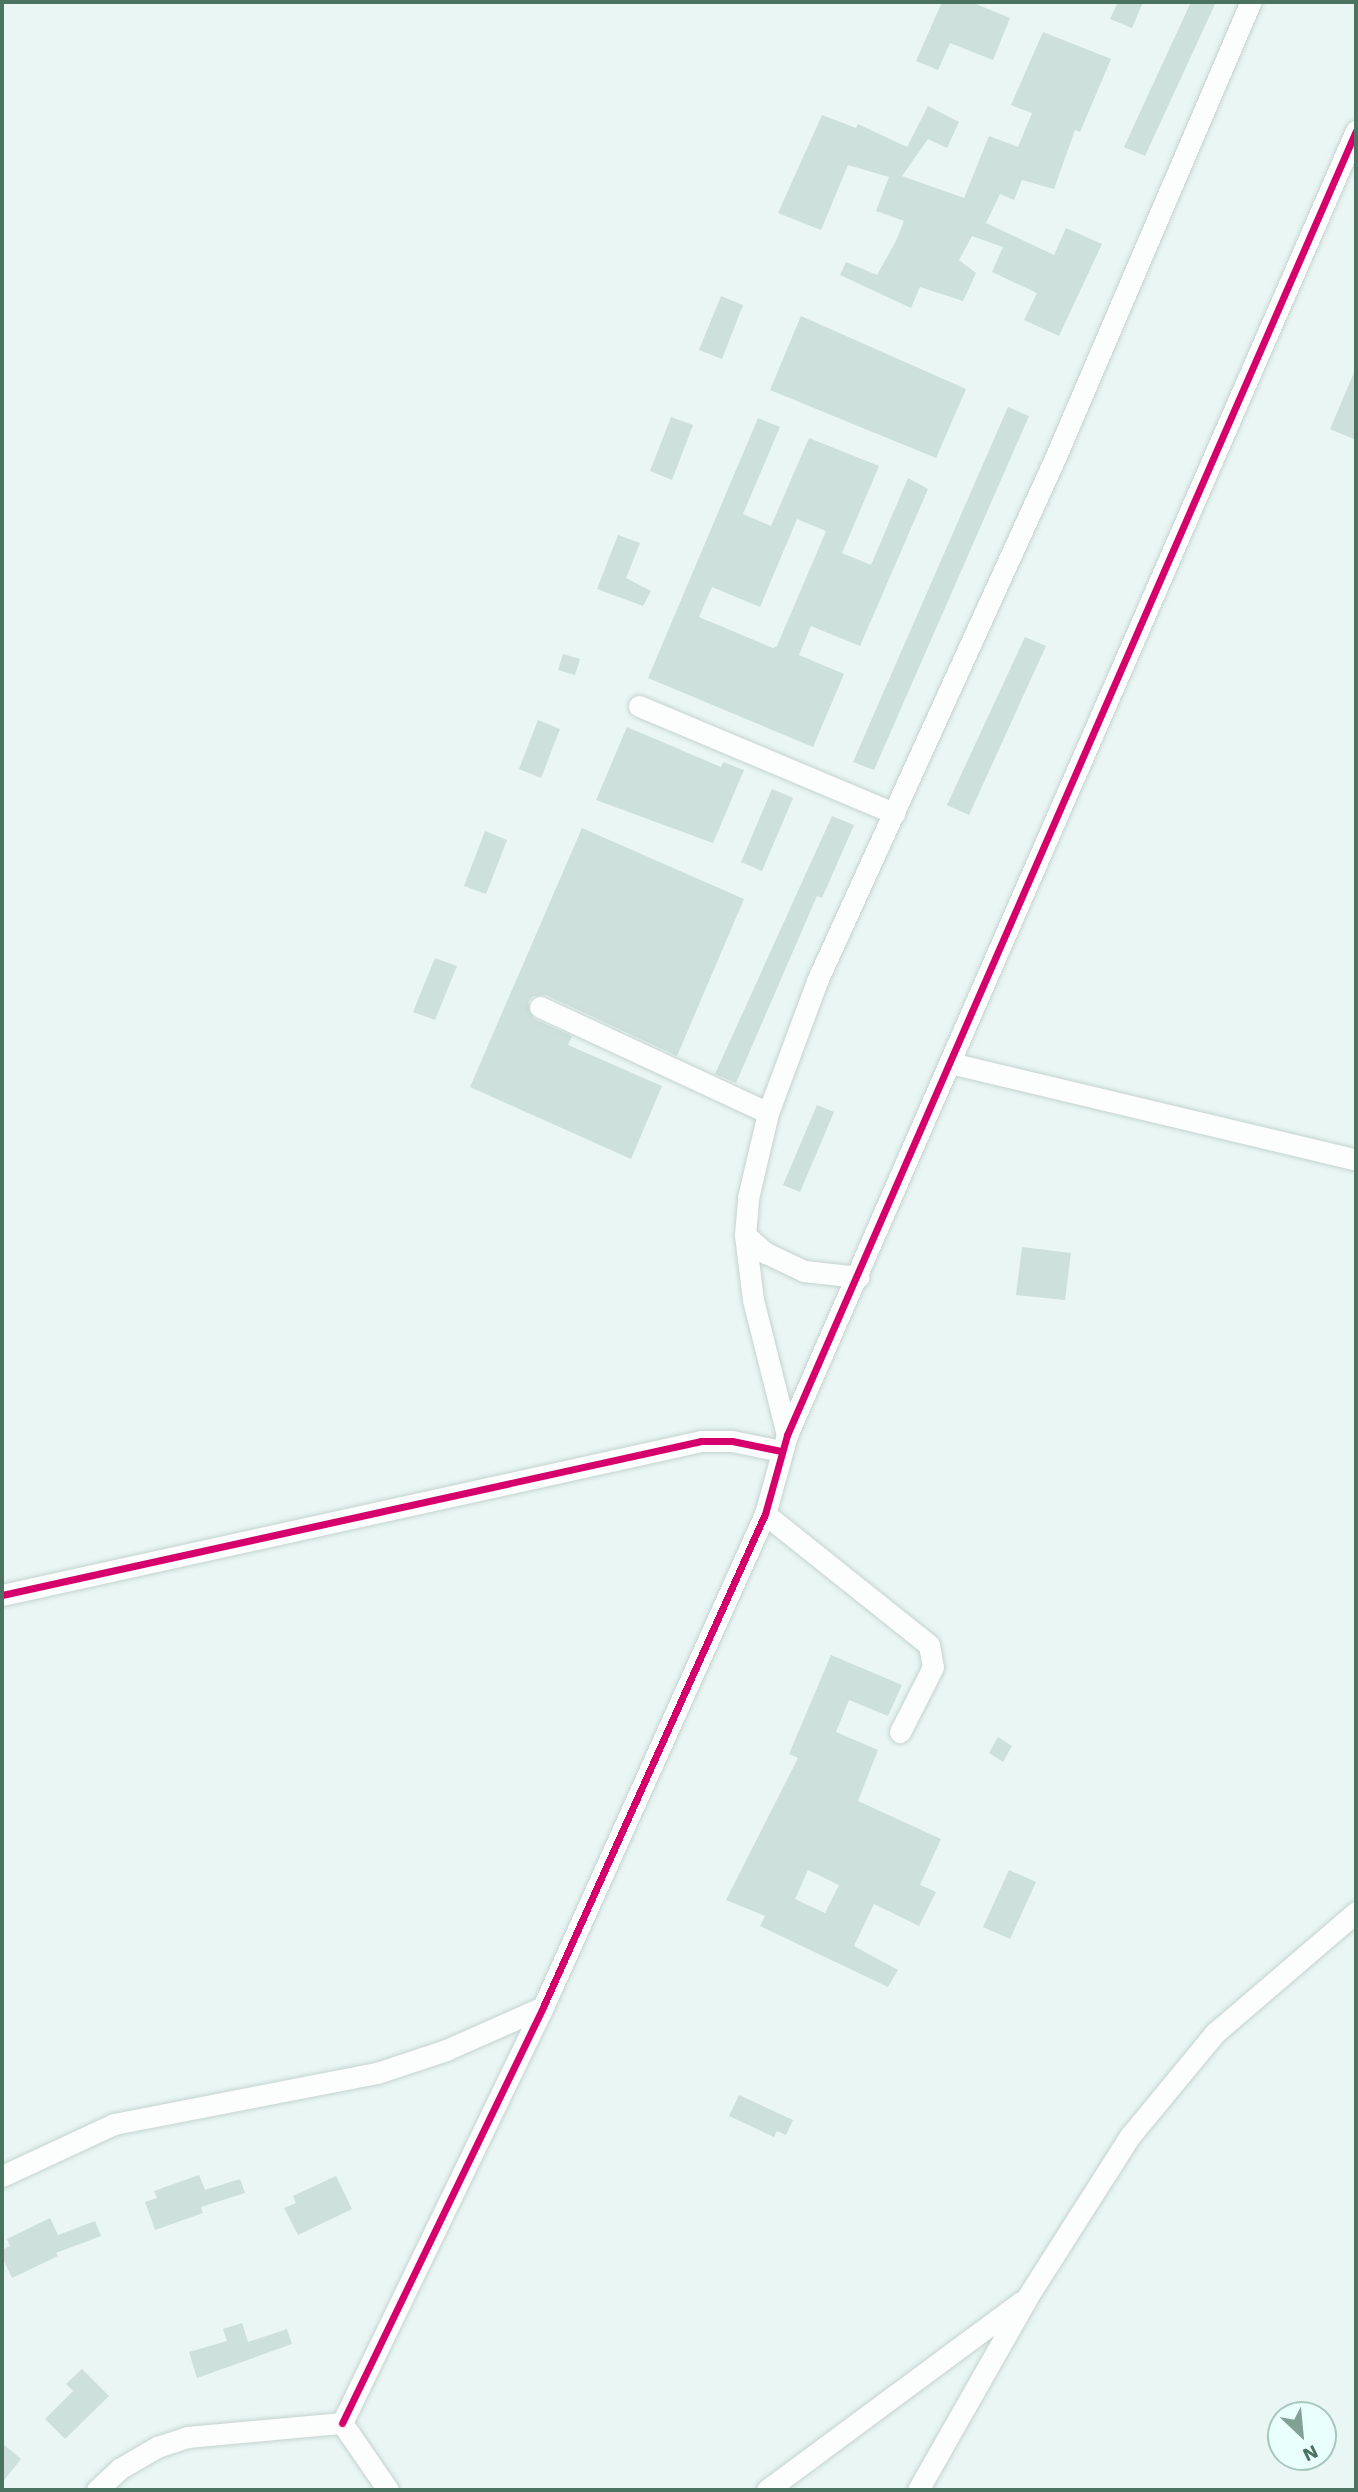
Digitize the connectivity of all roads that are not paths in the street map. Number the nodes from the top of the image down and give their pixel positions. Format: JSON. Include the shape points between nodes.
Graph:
{"nodes":[{"id":1,"x":1251,"y":2,"type":"edge"},
{"id":2,"x":1356,"y":131,"type":"edge"},
{"id":3,"x":639,"y":706,"type":"dead end"},
{"id":4,"x":894,"y":813,"type":"junction"},
{"id":5,"x":540,"y":1007,"type":"dead end"},
{"id":6,"x":950,"y":1063,"type":"junction"},
{"id":7,"x":768,"y":1113,"type":"junction"},
{"id":8,"x":1356,"y":1160,"type":"edge"},
{"id":9,"x":746,"y":1236,"type":"junction"},
{"id":10,"x":859,"y":1277,"type":"junction"},
{"id":11,"x":784,"y":1443,"type":"junction"},
{"id":12,"x":765,"y":1514,"type":"junction"},
{"id":13,"x":2,"y":1595,"type":"edge"},
{"id":14,"x":900,"y":1732,"type":"dead end"},
{"id":15,"x":1356,"y":1912,"type":"edge"},
{"id":16,"x":542,"y":2007,"type":"junction"},
{"id":17,"x":2,"y":2176,"type":"edge"},
{"id":18,"x":1028,"y":2296,"type":"junction"},
{"id":19,"x":342,"y":2423,"type":"junction"},
{"id":20,"x":97,"y":2490,"type":"edge"},
{"id":21,"x":388,"y":2490,"type":"edge"},
{"id":22,"x":767,"y":2490,"type":"edge"},
{"id":23,"x":918,"y":2490,"type":"edge"}],
"edges":[{"from":1,"to":4,"type":"street","via":[[1056,456]]},
{"from":2,"to":6,"type":"street"},
{"from":3,"to":4,"type":"street"},
{"from":4,"to":7,"type":"street","via":[[817,981]]},
{"from":5,"to":7,"type":"street"},
{"from":6,"to":8,"type":"street"},
{"from":6,"to":10,"type":"street"},
{"from":7,"to":9,"type":"street","via":[[750,1188]]},
{"from":9,"to":10,"type":"street","via":[[775,1258],[804,1271]]},
{"from":9,"to":11,"type":"street","via":[[753,1300]]},
{"from":10,"to":11,"type":"street"},
{"from":11,"to":12,"type":"street"},
{"from":11,"to":13,"type":"street","via":[[701,1441]]},
{"from":12,"to":14,"type":"street","via":[[929,1645],[933,1667]]},
{"from":12,"to":16,"type":"street"},
{"from":15,"to":18,"type":"street","via":[[1215,2033],[1130,2136]]},
{"from":16,"to":17,"type":"street","via":[[446,2050],[377,2073],[114,2124]]},
{"from":16,"to":19,"type":"street"},
{"from":18,"to":22,"type":"street"},
{"from":18,"to":23,"type":"street"},
{"from":19,"to":20,"type":"street","via":[[187,2437],[121,2468]]},
{"from":19,"to":21,"type":"street"}]}
